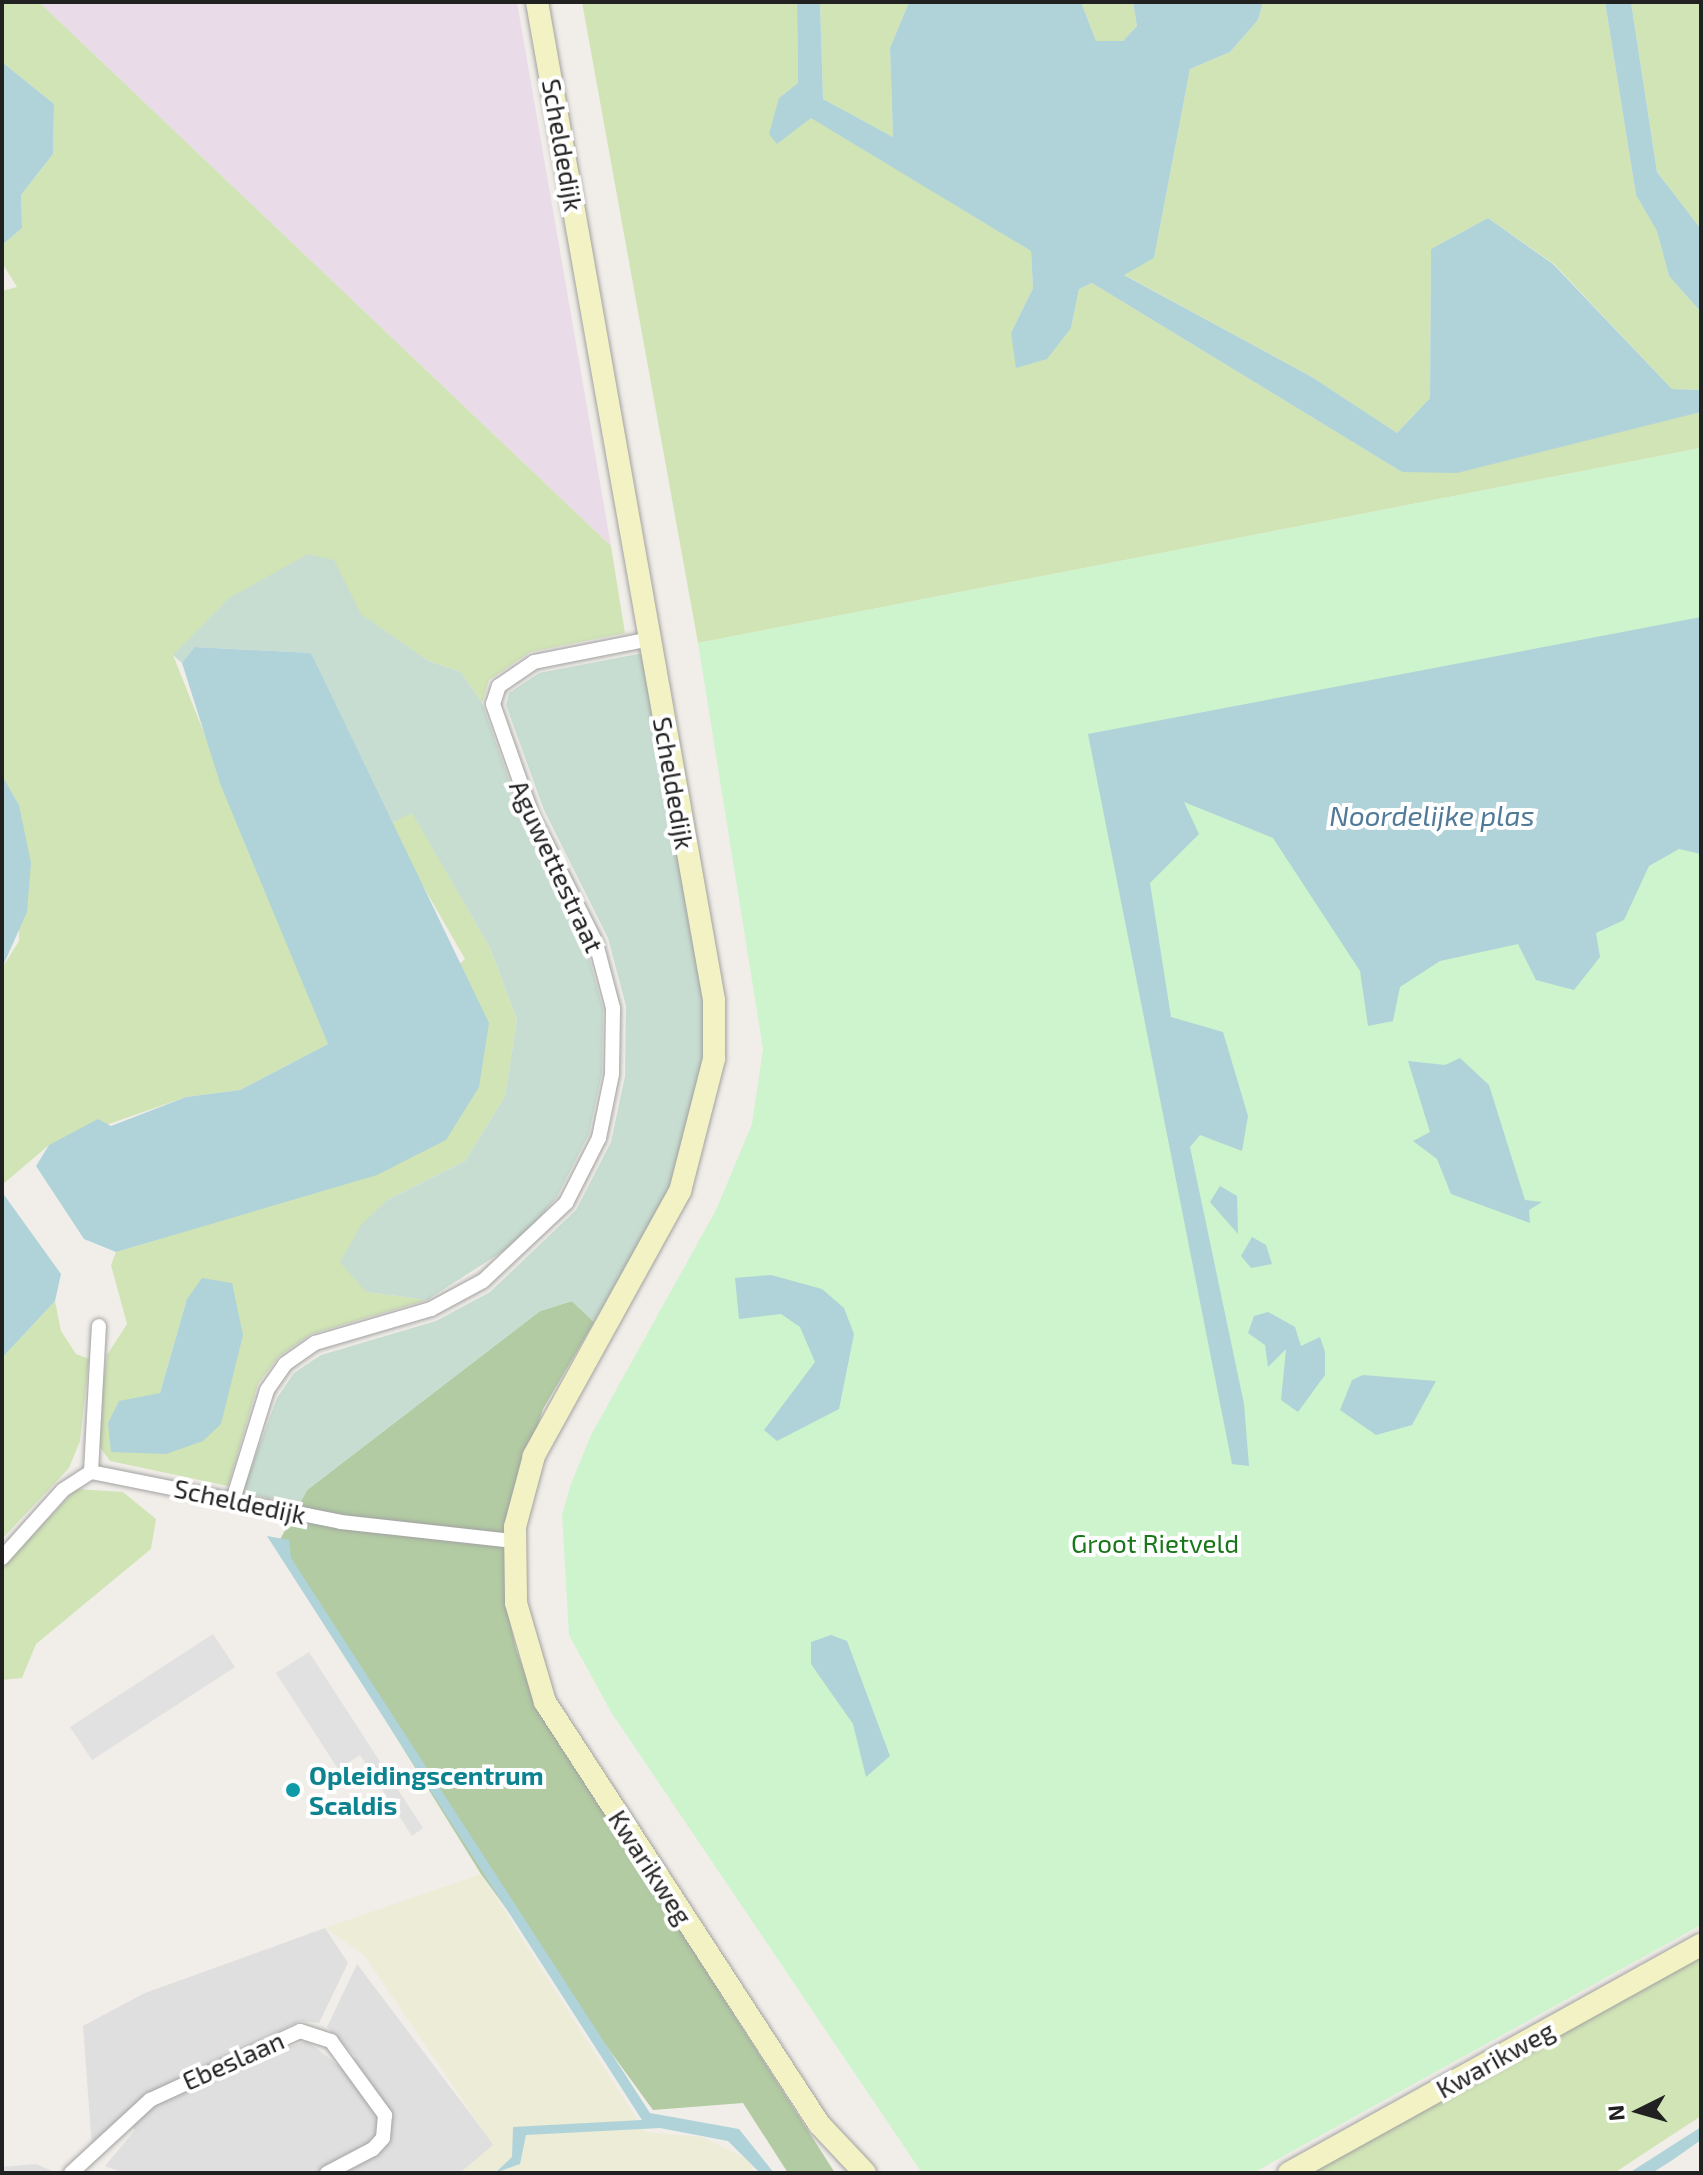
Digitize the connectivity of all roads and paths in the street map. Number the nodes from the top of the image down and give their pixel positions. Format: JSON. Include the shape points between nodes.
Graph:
{"nodes":[{"id":1,"x":537,"y":2,"type":"edge"},
{"id":2,"x":650,"y":639,"type":"junction"},
{"id":3,"x":99,"y":1326,"type":"dead end"},
{"id":4,"x":91,"y":1472,"type":"junction"},
{"id":5,"x":233,"y":1500,"type":"junction"},
{"id":6,"x":515,"y":1534,"type":"junction"},
{"id":7,"x":2,"y":1558,"type":"edge"},
{"id":8,"x":1701,"y":1945,"type":"edge"},
{"id":9,"x":77,"y":2172,"type":"edge"},
{"id":10,"x":327,"y":2173,"type":"edge"},
{"id":11,"x":865,"y":2173,"type":"edge"},
{"id":12,"x":1289,"y":2173,"type":"edge"}],
"edges":[{"from":1,"to":2,"type":"street","name":"Scheldedijk"},
{"from":2,"to":5,"type":"street","name":"Aguwettestraat","via":[[534,662],[499,686],[493,704],[532,815],[596,943],[613,1008],[612,1074],[599,1138],[566,1203],[483,1281],[431,1309],[315,1343],[285,1364],[267,1390]]},
{"from":2,"to":6,"type":"street","name":"Scheldedijk","via":[[714,1000],[714,1059],[680,1191],[552,1413]]},
{"from":3,"to":4,"type":"street"},
{"from":4,"to":5,"type":"street","name":"Scheldedijk"},
{"from":4,"to":7,"type":"street","via":[[63,1490]]},
{"from":5,"to":6,"type":"street","name":"Scheldedijk","via":[[341,1522]]},
{"from":6,"to":11,"type":"street","name":"Kwarikweg","via":[[516,1603],[545,1702],[819,2124]]},
{"from":8,"to":12,"type":"street","name":"Kwarikweg"},
{"from":9,"to":10,"type":"street","name":"Ebeslaan","via":[[167,2089],[309,2031],[331,2041],[385,2115],[383,2138],[373,2149]]}]}
